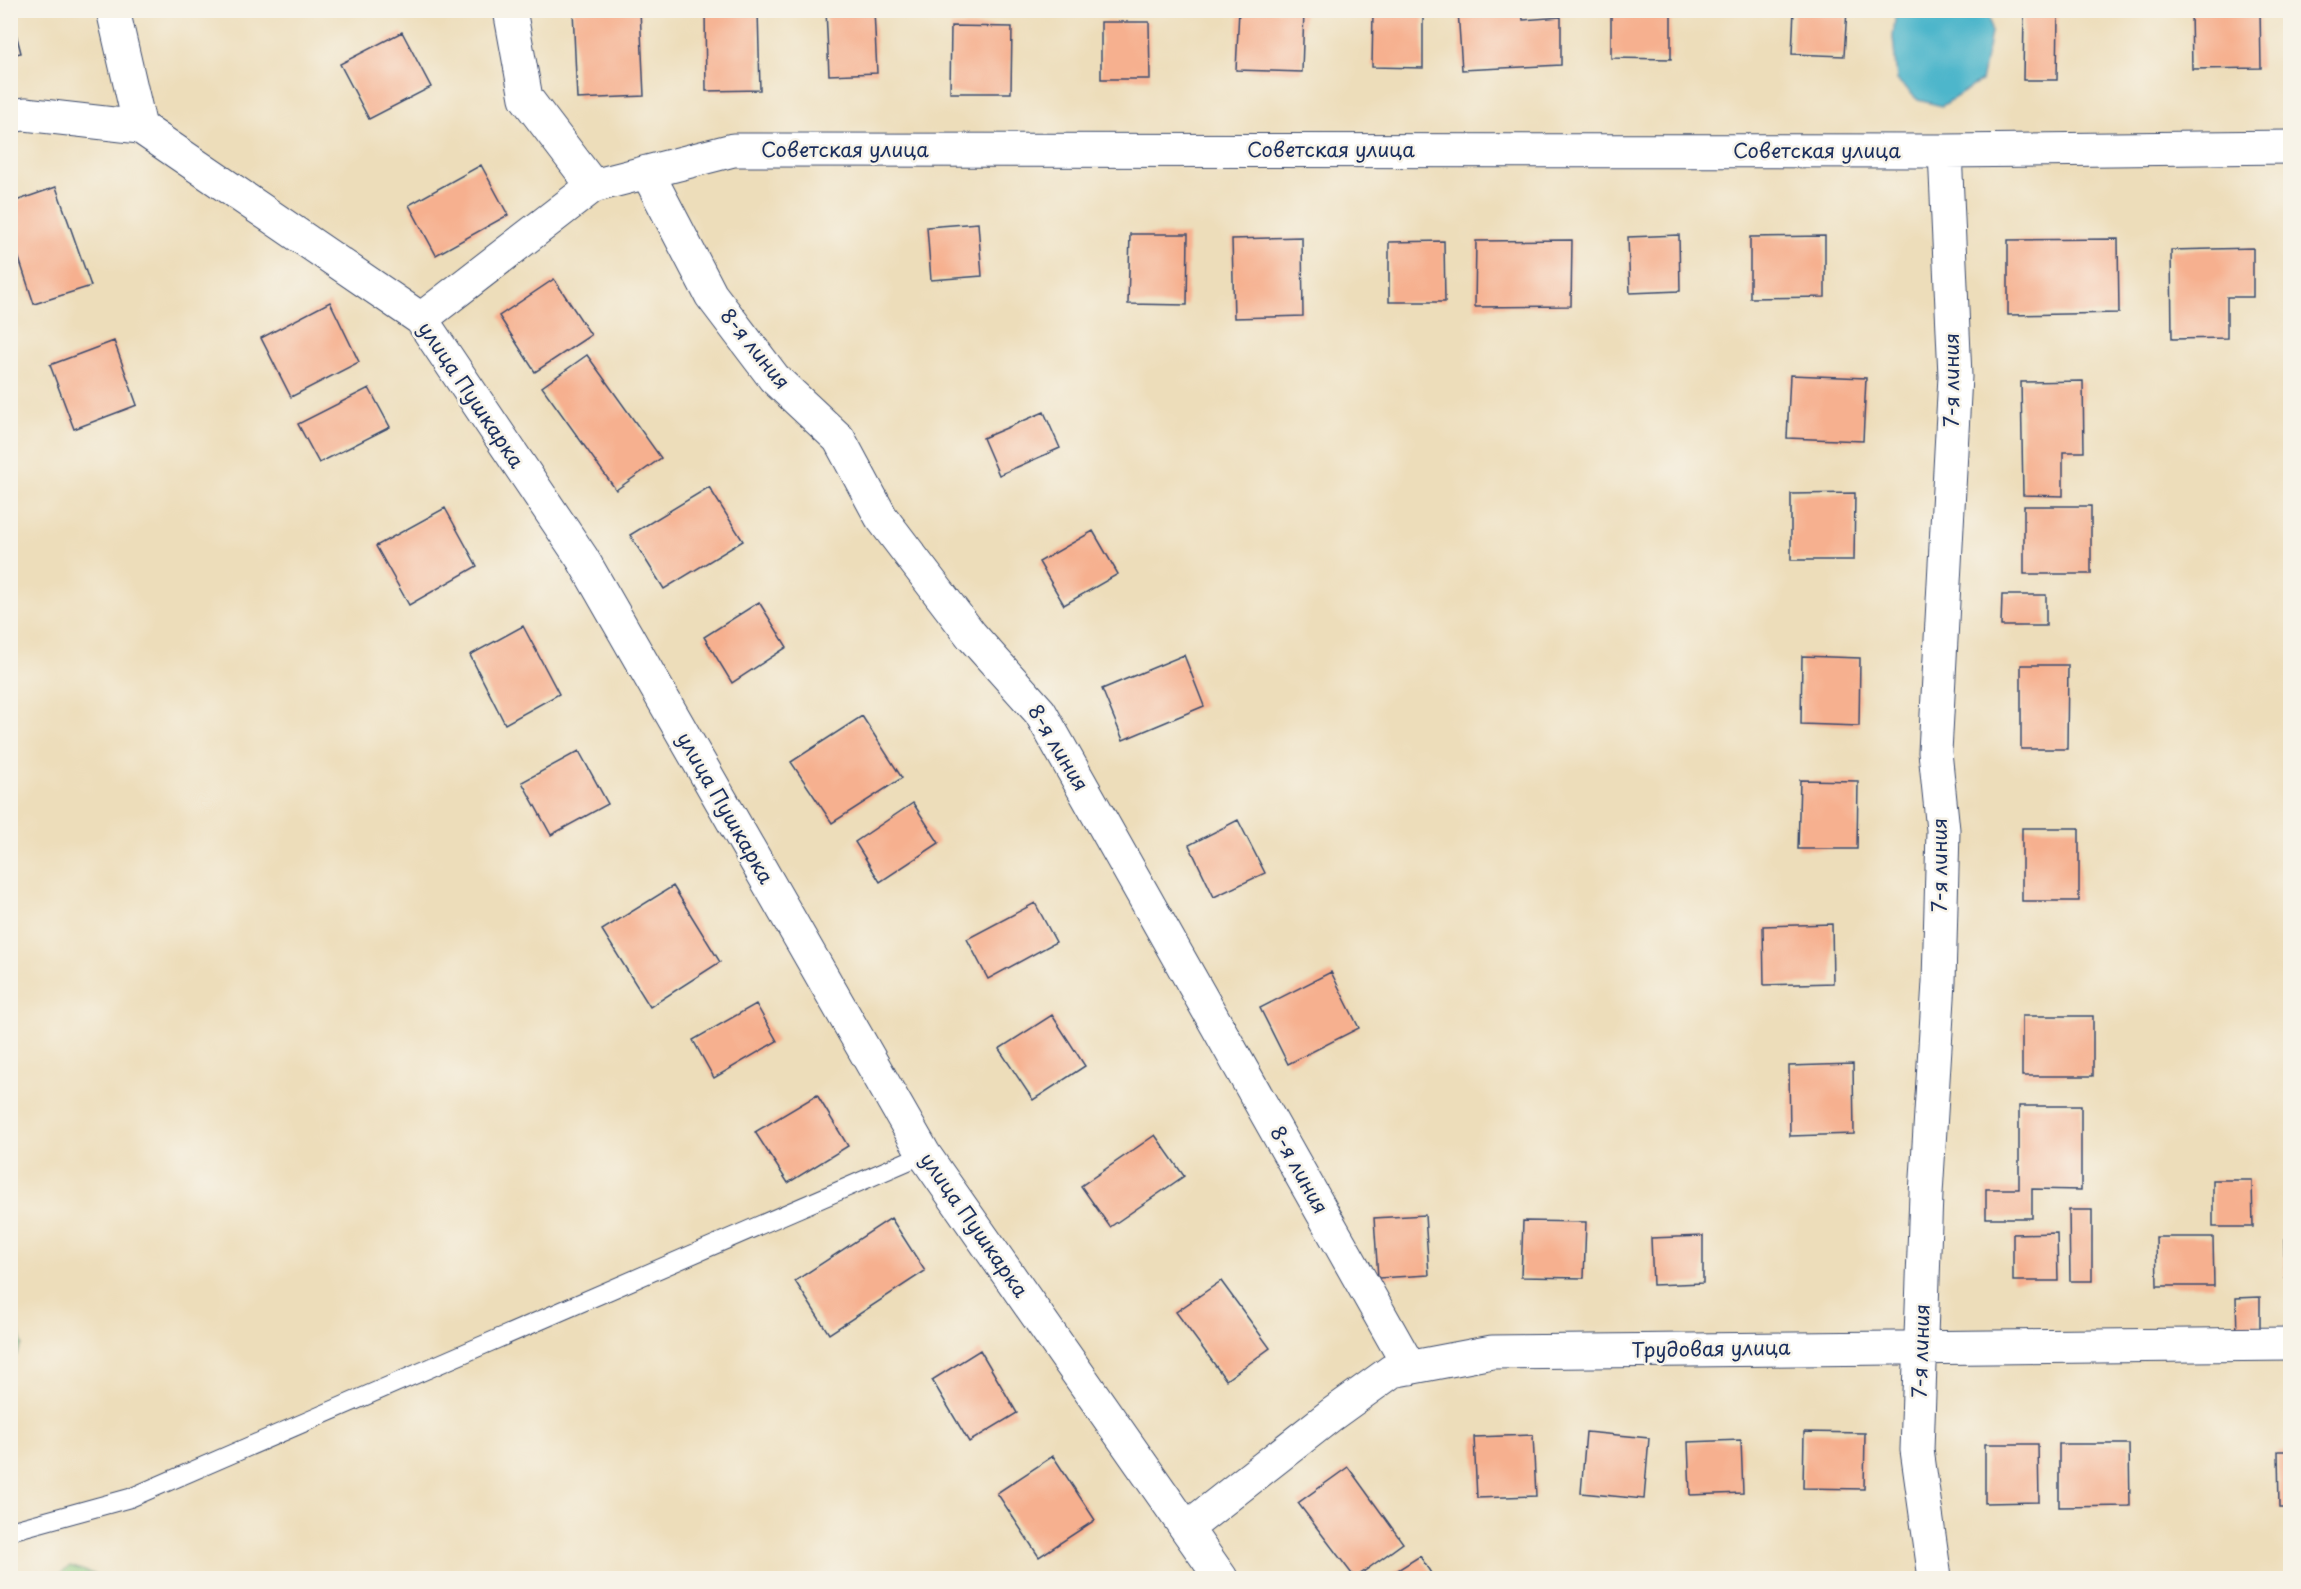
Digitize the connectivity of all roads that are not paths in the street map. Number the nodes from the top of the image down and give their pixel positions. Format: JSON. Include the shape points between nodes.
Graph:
{"nodes":[{"id":1,"x":113,"y":10,"type":"edge"},
{"id":2,"x":510,"y":10,"type":"edge"},
{"id":3,"x":10,"y":116,"type":"edge"},
{"id":4,"x":140,"y":127,"type":"junction"},
{"id":5,"x":2290,"y":147,"type":"edge"},
{"id":6,"x":1945,"y":151,"type":"junction"},
{"id":7,"x":647,"y":172,"type":"junction"},
{"id":8,"x":593,"y":186,"type":"junction"},
{"id":9,"x":421,"y":319,"type":"junction"},
{"id":10,"x":924,"y":1154,"type":"junction"},
{"id":11,"x":2290,"y":1344,"type":"edge"},
{"id":12,"x":1922,"y":1346,"type":"junction"},
{"id":13,"x":1410,"y":1368,"type":"junction"},
{"id":14,"x":1187,"y":1528,"type":"junction"},
{"id":15,"x":10,"y":1531,"type":"edge"},
{"id":16,"x":1221,"y":1578,"type":"edge"},
{"id":17,"x":1935,"y":1578,"type":"edge"}],
"edges":[{"from":1,"to":4,"type":"street"},
{"from":2,"to":8,"type":"street","via":[[526,98]]},
{"from":3,"to":4,"type":"street","name":"улица Пушкарка","via":[[25,114]]},
{"from":4,"to":9,"type":"street","name":"улица Пушкарка"},
{"from":5,"to":6,"type":"street","name":"Советская улица"},
{"from":6,"to":7,"type":"street","name":"Советская улица","via":[[733,150]]},
{"from":6,"to":12,"type":"street","name":"7-я линия","via":[[1955,376],[1935,753],[1943,830]]},
{"from":7,"to":8,"type":"street","name":"Советская улица"},
{"from":7,"to":13,"type":"street","name":"8-я линия","via":[[711,295],[774,378],[838,439],[881,517],[971,635],[1040,712]]},
{"from":8,"to":9,"type":"street","name":"Советская улица"},
{"from":9,"to":10,"type":"street","name":"улица Пушкарка","via":[[582,558]]},
{"from":10,"to":14,"type":"street","name":"улица Пушкарка"},
{"from":10,"to":15,"type":"lane","via":[[130,1498]]},
{"from":11,"to":12,"type":"street","name":"Трудовая улица"},
{"from":12,"to":13,"type":"street","name":"Трудовая улица","via":[[1492,1353]]},
{"from":12,"to":17,"type":"street","name":"7-я линия","via":[[1917,1450]]},
{"from":13,"to":14,"type":"street","name":"Трудовая улица","via":[[1392,1371]]},
{"from":14,"to":16,"type":"street","name":"улица Пушкарка"}]}
